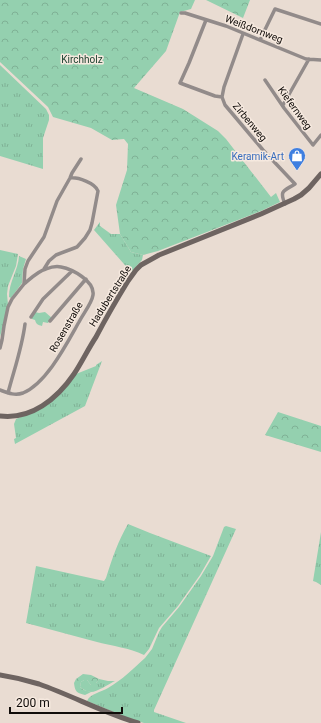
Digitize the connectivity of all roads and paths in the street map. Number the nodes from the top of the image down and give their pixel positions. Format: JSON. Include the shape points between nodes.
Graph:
{"nodes":[{"id":1,"x":182,"y":13,"type":"dead end"},
{"id":2,"x":206,"y":20,"type":"junction"},
{"id":3,"x":321,"y":24,"type":"edge"},
{"id":4,"x":243,"y":34,"type":"junction"},
{"id":5,"x":260,"y":40,"type":"junction"},
{"id":6,"x":309,"y":59,"type":"junction"},
{"id":7,"x":321,"y":60,"type":"edge"},
{"id":8,"x":265,"y":80,"type":"dead end"},
{"id":9,"x":222,"y":97,"type":"junction"},
{"id":10,"x":283,"y":105,"type":"junction"},
{"id":11,"x":321,"y":135,"type":"edge"},
{"id":12,"x":81,"y":159,"type":"dead end"},
{"id":13,"x":321,"y":174,"type":"edge"},
{"id":14,"x":70,"y":178,"type":"junction"},
{"id":15,"x":285,"y":204,"type":"junction"},
{"id":16,"x":44,"y":269,"type":"junction"},
{"id":17,"x":72,"y":271,"type":"junction"},
{"id":18,"x":86,"y":279,"type":"junction"},
{"id":19,"x":24,"y":284,"type":"junction"},
{"id":20,"x":31,"y":317,"type":"dead end"},
{"id":21,"x":50,"y":321,"type":"dead end"},
{"id":22,"x":25,"y":324,"type":"dead end"},
{"id":23,"x":0,"y":348,"type":"edge"},
{"id":24,"x":0,"y":390,"type":"edge"},
{"id":25,"x":8,"y":392,"type":"junction"},
{"id":26,"x":0,"y":416,"type":"edge"},
{"id":27,"x":0,"y":675,"type":"edge"},
{"id":28,"x":138,"y":723,"type":"edge"}],
"edges":[{"from":1,"to":2,"type":"street","name":"Weißdornweg"},
{"from":2,"to":4,"type":"street","name":"Weißdornweg"},
{"from":2,"to":9,"type":"street","via":[[180,83]]},
{"from":3,"to":5,"type":"street","via":[[276,9]]},
{"from":4,"to":5,"type":"street","name":"Weißdornweg"},
{"from":4,"to":9,"type":"street","name":"Zirbenweg"},
{"from":5,"to":6,"type":"street","name":"Weißdornweg"},
{"from":6,"to":7,"type":"street","name":"Weißdornweg"},
{"from":6,"to":10,"type":"street"},
{"from":8,"to":10,"type":"street","name":"Kiefernweg"},
{"from":9,"to":15,"type":"street","name":"Zirbenweg","via":[[225,105],[295,184],[282,194]]},
{"from":10,"to":11,"type":"street","name":"Kiefernweg","via":[[313,145]]},
{"from":12,"to":14,"type":"street"},
{"from":13,"to":15,"type":"street","name":"Hadubertstraße","via":[[301,195]]},
{"from":14,"to":16,"type":"street","via":[[79,178],[97,188],[94,217],[80,244],[72,250],[56,255]]},
{"from":14,"to":19,"type":"street","via":[[57,201],[44,237],[28,261]]},
{"from":15,"to":26,"type":"street","name":"Hadubertstraße","via":[[146,261],[128,280],[74,373],[59,392],[34,411],[12,417]]},
{"from":16,"to":17,"type":"street","via":[[61,267]]},
{"from":16,"to":19,"type":"street"},
{"from":17,"to":18,"type":"street"},
{"from":17,"to":20,"type":"street","via":[[43,299]]},
{"from":18,"to":21,"type":"street"},
{"from":18,"to":25,"type":"street","name":"Rosenstraße","via":[[93,290],[93,296],[61,353],[42,379],[27,391],[14,395]]},
{"from":19,"to":23,"type":"street","via":[[9,304]]},
{"from":22,"to":25,"type":"street","via":[[20,353]]},
{"from":24,"to":25,"type":"street","name":"Rosenstraße"},
{"from":27,"to":28,"type":"street","via":[[41,685]]}]}
